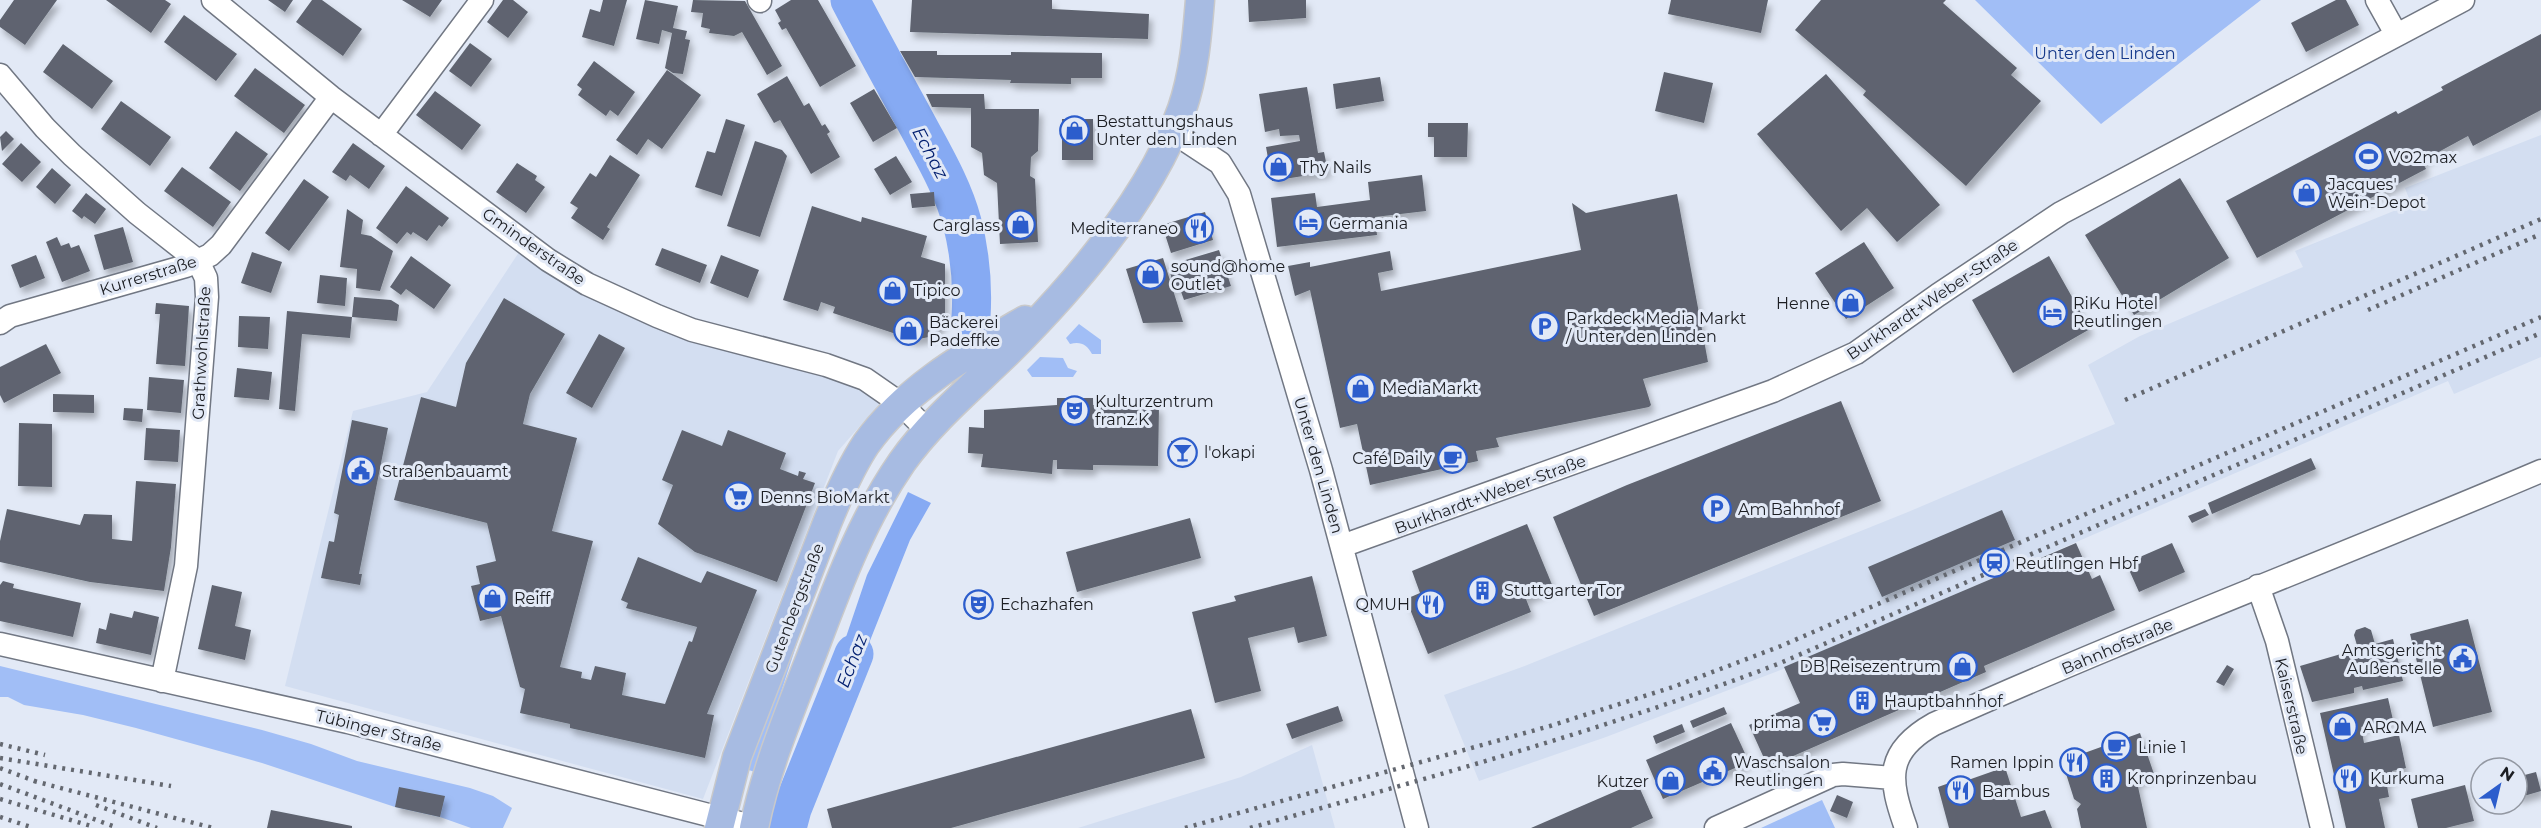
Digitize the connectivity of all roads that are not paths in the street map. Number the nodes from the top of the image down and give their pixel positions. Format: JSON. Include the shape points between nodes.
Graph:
{"nodes":[{"id":1,"x":213,"y":0,"type":"edge"},
{"id":2,"x":482,"y":0,"type":"edge"},
{"id":3,"x":1200,"y":0,"type":"edge"},
{"id":4,"x":2377,"y":0,"type":"edge"},
{"id":5,"x":2463,"y":0,"type":"edge"},
{"id":6,"x":2396,"y":34,"type":"junction"},
{"id":7,"x":0,"y":75,"type":"edge"},
{"id":8,"x":331,"y":97,"type":"junction"},
{"id":9,"x":1173,"y":132,"type":"junction"},
{"id":10,"x":381,"y":135,"type":"junction"},
{"id":11,"x":198,"y":261,"type":"junction"},
{"id":12,"x":1053,"y":304,"type":"junction"},
{"id":13,"x":0,"y":323,"type":"edge"},
{"id":14,"x":901,"y":404,"type":"junction"},
{"id":15,"x":927,"y":430,"type":"junction"},
{"id":16,"x":2541,"y":471,"type":"edge"},
{"id":17,"x":1342,"y":546,"type":"junction"},
{"id":18,"x":2258,"y":586,"type":"junction"},
{"id":19,"x":0,"y":644,"type":"edge"},
{"id":20,"x":162,"y":681,"type":"junction"},
{"id":21,"x":1893,"y":778,"type":"junction"},
{"id":22,"x":720,"y":824,"type":"edge"},
{"id":23,"x":755,"y":827,"type":"edge"},
{"id":24,"x":1417,"y":828,"type":"edge"},
{"id":25,"x":1716,"y":828,"type":"edge"},
{"id":26,"x":1906,"y":828,"type":"edge"},
{"id":27,"x":2322,"y":828,"type":"edge"}],
"edges":[{"from":1,"to":8,"type":"street","name":"Gminderstraße"},
{"from":2,"to":10,"type":"street"},
{"from":3,"to":9,"type":"main road","via":[[1191,77]]},
{"from":4,"to":6,"type":"street"},
{"from":5,"to":6,"type":"street","name":"Burkhardt+Weber-Straße"},
{"from":6,"to":17,"type":"street","name":"Burkhardt+Weber-Straße","via":[[2061,213],[1856,353],[1773,391]]},
{"from":7,"to":11,"type":"street","via":[[72,155]]},
{"from":8,"to":10,"type":"street","name":"Gminderstraße"},
{"from":8,"to":11,"type":"street","name":"Kurrerstraße","via":[[221,245]]},
{"from":9,"to":12,"type":"main road","via":[[1114,231]]},
{"from":9,"to":17,"type":"street","name":"Unter den Linden","via":[[1220,164],[1239,194]]},
{"from":10,"to":14,"type":"street","name":"Gminderstraße","via":[[540,254],[587,284],[692,330],[859,376]]},
{"from":11,"to":13,"type":"street","name":"Kurrerstraße","via":[[10,316]]},
{"from":11,"to":20,"type":"street","name":"Grathwohlstraße","via":[[206,278],[207,297],[186,566]]},
{"from":12,"to":14,"type":"main road","via":[[967,355]]},
{"from":12,"to":15,"type":"main road"},
{"from":14,"to":15,"type":"street","name":"Gminderstraße"},
{"from":14,"to":22,"type":"main road","name":"Gutenbergstraße","via":[[867,444],[842,488],[737,757]]},
{"from":15,"to":23,"type":"main road","name":"Gutenbergstraße","via":[[870,514],[844,570],[763,787]]},
{"from":16,"to":18,"type":"street","name":"Bahnhofstraße"},
{"from":17,"to":24,"type":"street","name":"Unter den Linden"},
{"from":18,"to":21,"type":"street","name":"Bahnhofstraße","via":[[1934,724],[1905,746]]},
{"from":18,"to":27,"type":"street","name":"Kaiserstraße","via":[[2277,641]]},
{"from":19,"to":20,"type":"street","name":"Tübinger Straße"},
{"from":20,"to":22,"type":"street","name":"Tübinger Straße","via":[[402,735]]},
{"from":21,"to":25,"type":"street","via":[[1833,775]]},
{"from":21,"to":26,"type":"street"},
{"from":22,"to":23,"type":"street","name":"Tübinger Straße"}]}
